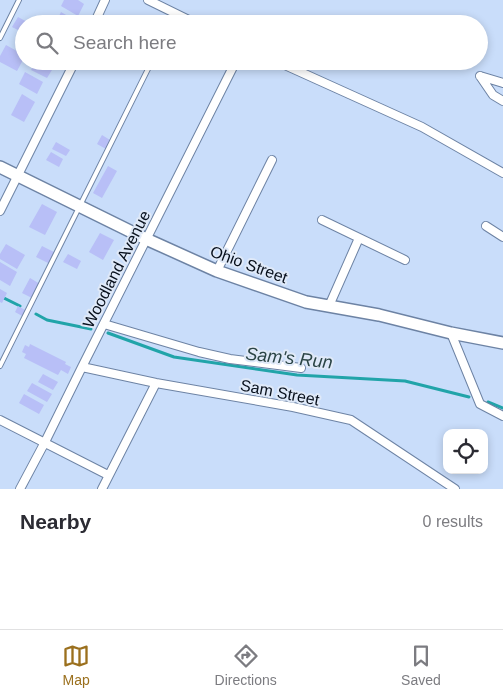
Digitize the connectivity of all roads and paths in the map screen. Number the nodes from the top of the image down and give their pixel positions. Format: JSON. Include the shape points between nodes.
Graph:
{"nodes":[{"id":1,"x":19,"y":0,"type":"edge"},
{"id":2,"x":105,"y":0,"type":"edge"},
{"id":3,"x":148,"y":0,"type":"edge"},
{"id":4,"x":176,"y":14,"type":"edge"},
{"id":5,"x":98,"y":15,"type":"edge"},
{"id":6,"x":0,"y":38,"type":"edge"},
{"id":7,"x":71,"y":70,"type":"edge"},
{"id":8,"x":148,"y":70,"type":"edge"},
{"id":9,"x":231,"y":70,"type":"edge"},
{"id":10,"x":296,"y":70,"type":"edge"},
{"id":11,"x":503,"y":82,"type":"edge"},
{"id":12,"x":503,"y":101,"type":"edge"},
{"id":13,"x":272,"y":160,"type":"dead end"},
{"id":14,"x":0,"y":167,"type":"edge"},
{"id":15,"x":503,"y":173,"type":"edge"},
{"id":16,"x":18,"y":176,"type":"junction"},
{"id":17,"x":80,"y":207,"type":"junction"},
{"id":18,"x":0,"y":211,"type":"edge"},
{"id":19,"x":322,"y":220,"type":"dead end"},
{"id":20,"x":486,"y":226,"type":"dead end"},
{"id":21,"x":503,"y":236,"type":"edge"},
{"id":22,"x":359,"y":238,"type":"junction"},
{"id":23,"x":146,"y":239,"type":"junction"},
{"id":24,"x":405,"y":260,"type":"dead end"},
{"id":25,"x":217,"y":271,"type":"junction"},
{"id":26,"x":329,"y":306,"type":"junction"},
{"id":27,"x":104,"y":324,"type":"junction"},
{"id":28,"x":451,"y":333,"type":"junction"},
{"id":29,"x":503,"y":343,"type":"edge"},
{"id":30,"x":0,"y":366,"type":"edge"},
{"id":31,"x":82,"y":367,"type":"junction"},
{"id":32,"x":300,"y":368,"type":"dead end"},
{"id":33,"x":156,"y":383,"type":"junction"},
{"id":34,"x":503,"y":416,"type":"edge"},
{"id":35,"x":0,"y":420,"type":"edge"},
{"id":36,"x":45,"y":442,"type":"junction"},
{"id":37,"x":108,"y":475,"type":"junction"},
{"id":38,"x":20,"y":489,"type":"edge"},
{"id":39,"x":102,"y":489,"type":"edge"},
{"id":40,"x":455,"y":489,"type":"edge"}],
"edges":[{"from":1,"to":6,"type":"lane"},
{"from":2,"to":5,"type":"street"},
{"from":3,"to":4,"type":"street"},
{"from":7,"to":16,"type":"street"},
{"from":8,"to":17,"type":"lane"},
{"from":9,"to":23,"type":"street","name":"Woodland Avenue"},
{"from":10,"to":15,"type":"street","via":[[422,127]]},
{"from":11,"to":12,"type":"street","via":[[480,76],[493,95]]},
{"from":13,"to":25,"type":"street"},
{"from":14,"to":16,"type":"main road","name":"Ohio Street"},
{"from":16,"to":17,"type":"main road","name":"Ohio Street"},
{"from":16,"to":18,"type":"street"},
{"from":17,"to":23,"type":"main road","name":"Ohio Street"},
{"from":17,"to":30,"type":"lane"},
{"from":19,"to":22,"type":"street"},
{"from":20,"to":21,"type":"street"},
{"from":22,"to":24,"type":"street"},
{"from":22,"to":26,"type":"street"},
{"from":23,"to":25,"type":"main road","name":"Ohio Street"},
{"from":23,"to":27,"type":"street","name":"Woodland Avenue"},
{"from":25,"to":26,"type":"main road","name":"Ohio Street","via":[[306,302]]},
{"from":26,"to":28,"type":"main road","name":"Ohio Street"},
{"from":27,"to":31,"type":"street","name":"Woodland Avenue"},
{"from":27,"to":32,"type":"street","via":[[199,352]]},
{"from":28,"to":29,"type":"main road","name":"Ohio Street"},
{"from":28,"to":34,"type":"street","via":[[480,404]]},
{"from":31,"to":33,"type":"street","name":"Sam Street"},
{"from":31,"to":36,"type":"street","name":"Woodland Avenue"},
{"from":33,"to":37,"type":"street"},
{"from":33,"to":40,"type":"street","name":"Sam Street","via":[[351,420]]},
{"from":35,"to":36,"type":"street"},
{"from":36,"to":37,"type":"street"},
{"from":36,"to":38,"type":"street","name":"Woodland Avenue"},
{"from":37,"to":39,"type":"street"}]}
